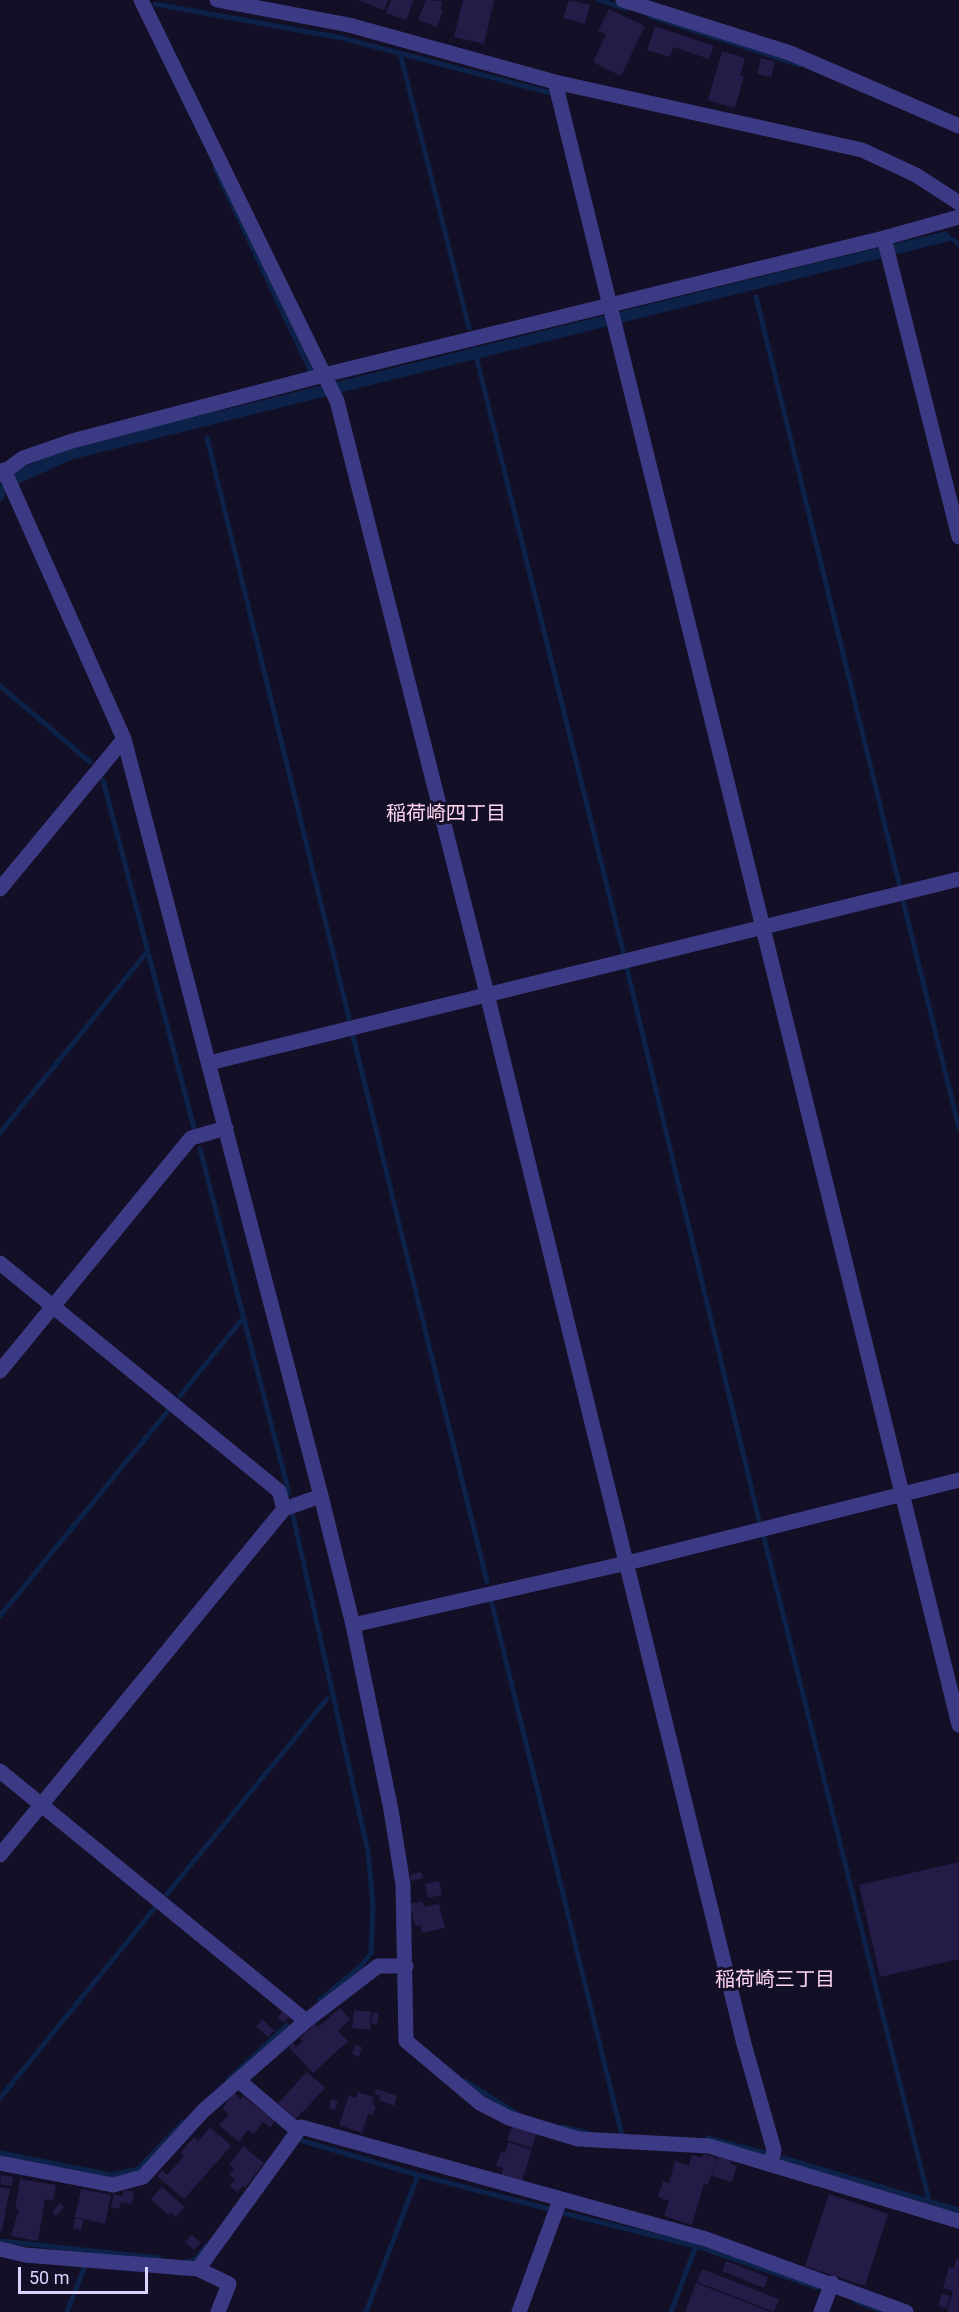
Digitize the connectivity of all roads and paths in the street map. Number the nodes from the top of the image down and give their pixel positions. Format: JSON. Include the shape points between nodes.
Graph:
{"nodes":[{"id":1,"x":141,"y":0,"type":"edge"},
{"id":2,"x":217,"y":0,"type":"edge"},
{"id":3,"x":623,"y":0,"type":"edge"},
{"id":4,"x":555,"y":82,"type":"junction"},
{"id":5,"x":959,"y":126,"type":"edge"},
{"id":6,"x":959,"y":202,"type":"edge"},
{"id":7,"x":959,"y":217,"type":"edge"},
{"id":8,"x":884,"y":238,"type":"junction"},
{"id":9,"x":610,"y":305,"type":"junction"},
{"id":10,"x":324,"y":375,"type":"junction"},
{"id":11,"x":4,"y":473,"type":"edge"},
{"id":12,"x":959,"y":537,"type":"edge"},
{"id":13,"x":124,"y":739,"type":"junction"},
{"id":14,"x":959,"y":879,"type":"edge"},
{"id":15,"x":0,"y":889,"type":"edge"},
{"id":16,"x":763,"y":926,"type":"junction"},
{"id":17,"x":487,"y":994,"type":"junction"},
{"id":18,"x":209,"y":1063,"type":"junction"},
{"id":19,"x":226,"y":1128,"type":"junction"},
{"id":20,"x":0,"y":1263,"type":"edge"},
{"id":21,"x":52,"y":1306,"type":"junction"},
{"id":22,"x":0,"y":1371,"type":"edge"},
{"id":23,"x":959,"y":1480,"type":"edge"},
{"id":24,"x":902,"y":1493,"type":"junction"},
{"id":25,"x":321,"y":1496,"type":"junction"},
{"id":26,"x":284,"y":1509,"type":"junction"},
{"id":27,"x":627,"y":1563,"type":"junction"},
{"id":28,"x":353,"y":1625,"type":"junction"},
{"id":29,"x":959,"y":1725,"type":"edge"},
{"id":30,"x":0,"y":1771,"type":"edge"},
{"id":31,"x":40,"y":1805,"type":"junction"},
{"id":32,"x":0,"y":1855,"type":"edge"},
{"id":33,"x":406,"y":1966,"type":"junction"},
{"id":34,"x":306,"y":2021,"type":"junction"},
{"id":35,"x":238,"y":2080,"type":"junction"},
{"id":36,"x":298,"y":2131,"type":"junction"},
{"id":37,"x":0,"y":2163,"type":"edge"},
{"id":38,"x":771,"y":2164,"type":"junction"},
{"id":39,"x":560,"y":2200,"type":"junction"},
{"id":40,"x":959,"y":2221,"type":"edge"},
{"id":41,"x":0,"y":2249,"type":"edge"},
{"id":42,"x":198,"y":2269,"type":"junction"},
{"id":43,"x":832,"y":2283,"type":"junction"},
{"id":44,"x":218,"y":2312,"type":"edge"},
{"id":45,"x":519,"y":2312,"type":"edge"},
{"id":46,"x":821,"y":2312,"type":"edge"},
{"id":47,"x":906,"y":2312,"type":"edge"}],
"edges":[{"from":1,"to":10,"type":"street"},
{"from":2,"to":4,"type":"street","via":[[349,26]]},
{"from":3,"to":5,"type":"street","via":[[790,53]]},
{"from":4,"to":6,"type":"street","via":[[862,150],[916,175]]},
{"from":4,"to":9,"type":"street"},
{"from":7,"to":8,"type":"street"},
{"from":8,"to":9,"type":"street"},
{"from":8,"to":12,"type":"street"},
{"from":9,"to":10,"type":"street"},
{"from":9,"to":16,"type":"street"},
{"from":10,"to":11,"type":"street","via":[[43,449]]},
{"from":10,"to":17,"type":"street","via":[[337,401]]},
{"from":11,"to":13,"type":"street"},
{"from":13,"to":15,"type":"street"},
{"from":13,"to":18,"type":"street"},
{"from":14,"to":16,"type":"street"},
{"from":16,"to":17,"type":"street"},
{"from":16,"to":24,"type":"street"},
{"from":17,"to":18,"type":"street"},
{"from":17,"to":27,"type":"street"},
{"from":18,"to":19,"type":"street"},
{"from":19,"to":21,"type":"street","via":[[191,1138]]},
{"from":19,"to":25,"type":"street"},
{"from":20,"to":21,"type":"street"},
{"from":21,"to":22,"type":"street"},
{"from":21,"to":26,"type":"street","via":[[279,1491]]},
{"from":23,"to":24,"type":"street"},
{"from":24,"to":27,"type":"street"},
{"from":24,"to":29,"type":"street"},
{"from":25,"to":26,"type":"street"},
{"from":25,"to":28,"type":"street"},
{"from":26,"to":31,"type":"street"},
{"from":27,"to":28,"type":"street"},
{"from":27,"to":38,"type":"street","via":[[744,2044],[774,2150]]},
{"from":28,"to":33,"type":"street","via":[[398,1853]]},
{"from":30,"to":31,"type":"street"},
{"from":31,"to":32,"type":"street"},
{"from":31,"to":34,"type":"street"},
{"from":33,"to":34,"type":"street","via":[[378,1966]]},
{"from":33,"to":38,"type":"street","via":[[406,2041],[480,2103],[509,2118],[578,2139],[709,2146]]},
{"from":34,"to":35,"type":"street"},
{"from":35,"to":36,"type":"street"},
{"from":35,"to":37,"type":"street","via":[[203,2111],[143,2177],[113,2185]]},
{"from":36,"to":39,"type":"street","via":[[301,2127]]},
{"from":36,"to":42,"type":"street"},
{"from":38,"to":40,"type":"street"},
{"from":39,"to":43,"type":"street","via":[[706,2239]]},
{"from":39,"to":45,"type":"street"},
{"from":41,"to":42,"type":"street","via":[[25,2255]]},
{"from":42,"to":44,"type":"street","via":[[229,2284]]},
{"from":43,"to":46,"type":"street"},
{"from":43,"to":47,"type":"street"}]}
